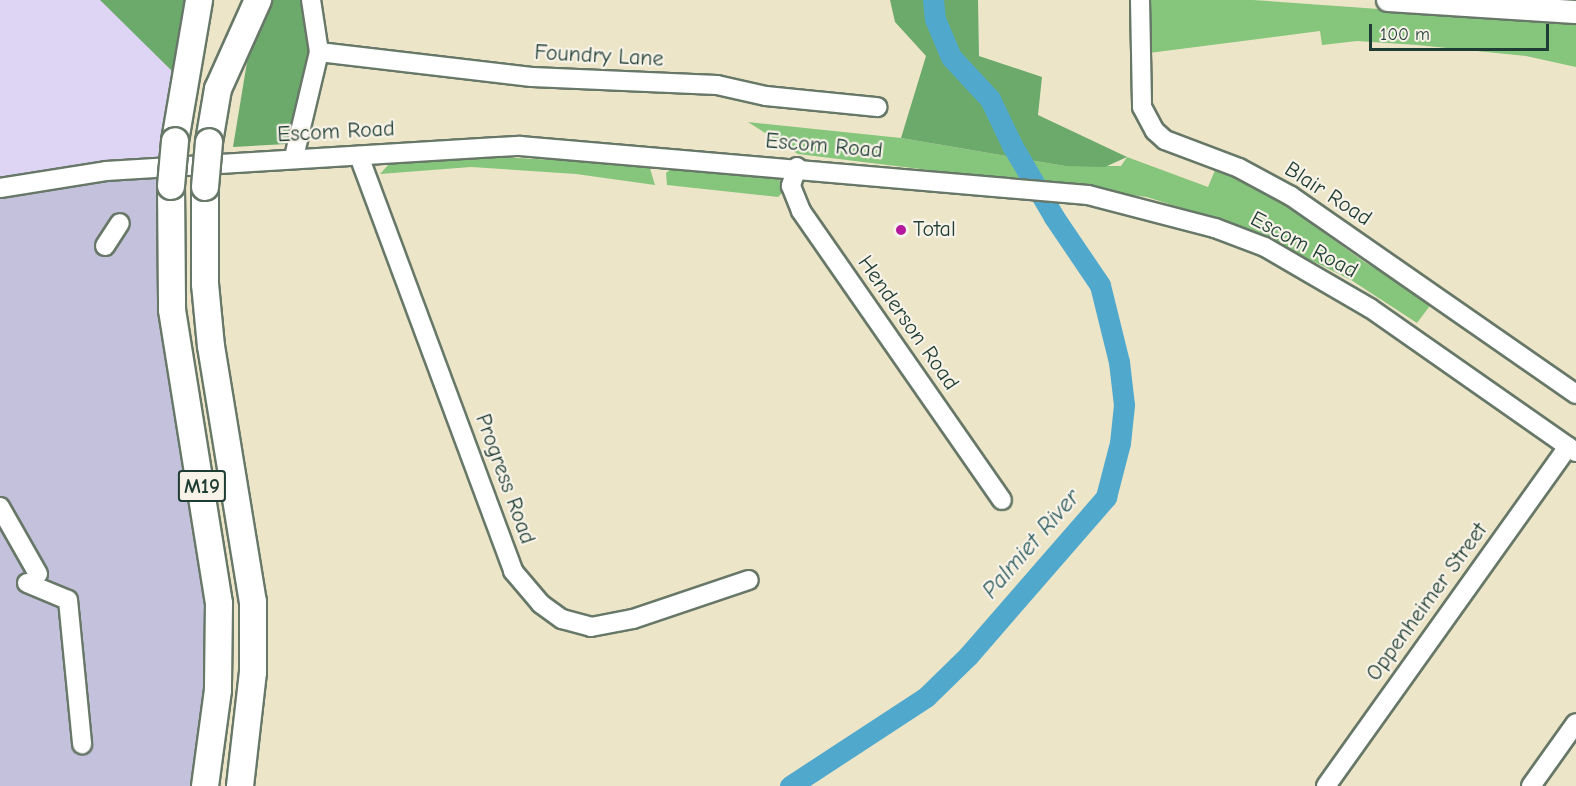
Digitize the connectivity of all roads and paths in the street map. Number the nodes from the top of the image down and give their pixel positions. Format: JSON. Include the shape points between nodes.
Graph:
{"nodes":[{"id":1,"x":199,"y":0,"type":"edge"},
{"id":2,"x":205,"y":0,"type":"edge"},
{"id":3,"x":240,"y":0,"type":"edge"},
{"id":4,"x":258,"y":0,"type":"edge"},
{"id":5,"x":311,"y":0,"type":"edge"},
{"id":6,"x":1140,"y":0,"type":"edge"},
{"id":7,"x":1388,"y":0,"type":"edge"},
{"id":8,"x":1576,"y":12,"type":"edge"},
{"id":9,"x":192,"y":47,"type":"junction"},
{"id":10,"x":319,"y":52,"type":"junction"},
{"id":11,"x":218,"y":89,"type":"junction"},
{"id":12,"x":877,"y":107,"type":"dead end"},
{"id":13,"x":359,"y":156,"type":"junction"},
{"id":14,"x":294,"y":157,"type":"junction"},
{"id":15,"x":796,"y":167,"type":"junction"},
{"id":16,"x":0,"y":188,"type":"edge"},
{"id":17,"x":120,"y":223,"type":"dead end"},
{"id":18,"x":105,"y":246,"type":"dead end"},
{"id":19,"x":1576,"y":394,"type":"edge"},
{"id":20,"x":1572,"y":450,"type":"edge"},
{"id":21,"x":1002,"y":500,"type":"dead end"},
{"id":22,"x":0,"y":507,"type":"edge"},
{"id":23,"x":748,"y":580,"type":"dead end"},
{"id":24,"x":1576,"y":723,"type":"edge"},
{"id":25,"x":82,"y":744,"type":"dead end"},
{"id":26,"x":205,"y":786,"type":"edge"},
{"id":27,"x":240,"y":786,"type":"edge"},
{"id":28,"x":1326,"y":786,"type":"edge"},
{"id":29,"x":1531,"y":786,"type":"edge"}],
"edges":[{"from":1,"to":9,"type":"highway"},
{"from":2,"to":9,"type":"highway","number":"M19"},
{"from":3,"to":11,"type":"highway","number":"M19"},
{"from":4,"to":11,"type":"highway"},
{"from":5,"to":10,"type":"street"},
{"from":6,"to":19,"type":"street","name":"Blair Road","via":[[1142,107],[1155,131],[1291,195]]},
{"from":7,"to":8,"type":"main road"},
{"from":9,"to":26,"type":"highway","number":"M19","bridge":true,"via":[[171,186],[172,309],[219,603],[218,690]]},
{"from":10,"to":12,"type":"street","name":"Foundry Lane","via":[[532,77],[717,86],[766,96]]},
{"from":10,"to":14,"type":"street"},
{"from":11,"to":27,"type":"highway","number":"M19","bridge":true,"via":[[205,187],[204,249],[211,346],[253,602],[253,672]]},
{"from":13,"to":14,"type":"street","name":"Escom Road"},
{"from":13,"to":15,"type":"street","name":"Escom Road","via":[[520,146]]},
{"from":13,"to":23,"type":"street","name":"Progress Road","via":[[513,571],[541,604],[562,619],[591,627],[633,619]]},
{"from":14,"to":16,"type":"street","name":"Escom Road","via":[[87,173]]},
{"from":15,"to":20,"type":"street","name":"Escom Road","via":[[1088,195],[1215,228],[1265,247],[1370,308]]},
{"from":15,"to":21,"type":"street","name":"Henderson Road","via":[[791,186],[801,211]]},
{"from":17,"to":18,"type":"street"},
{"from":20,"to":28,"type":"street","name":"Oppenheimer Street"},
{"from":22,"to":25,"type":"street","via":[[33,578],[68,600]]},
{"from":24,"to":29,"type":"street"}]}
